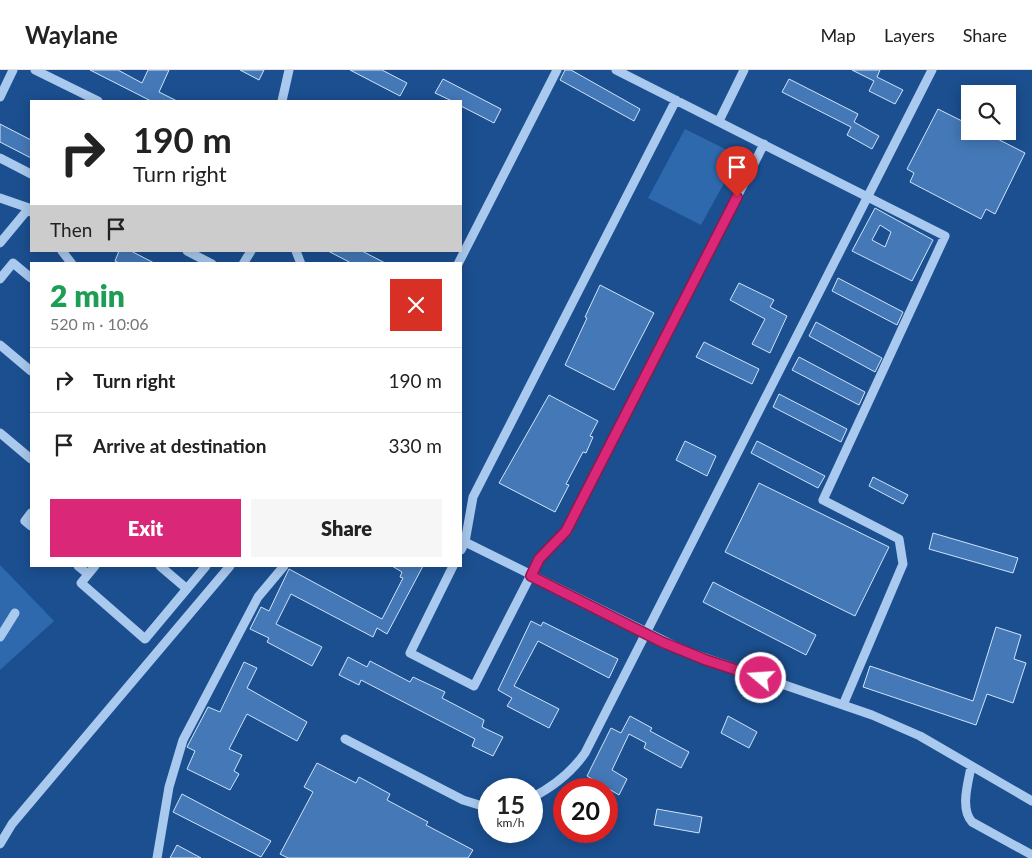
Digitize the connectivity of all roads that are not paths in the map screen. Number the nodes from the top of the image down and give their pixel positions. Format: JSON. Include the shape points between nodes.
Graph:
{"nodes":[{"id":1,"x":13,"y":70,"type":"edge"},
{"id":2,"x":35,"y":70,"type":"edge"},
{"id":3,"x":289,"y":70,"type":"edge"},
{"id":4,"x":556,"y":70,"type":"edge"},
{"id":5,"x":616,"y":70,"type":"edge"},
{"id":6,"x":744,"y":70,"type":"edge"},
{"id":7,"x":932,"y":70,"type":"edge"},
{"id":8,"x":0,"y":97,"type":"edge"},
{"id":9,"x":96,"y":100,"type":"edge"},
{"id":10,"x":282,"y":100,"type":"edge"},
{"id":11,"x":676,"y":100,"type":"junction"},
{"id":12,"x":719,"y":121,"type":"junction"},
{"id":13,"x":764,"y":144,"type":"junction"},
{"id":14,"x":0,"y":158,"type":"edge"},
{"id":15,"x":30,"y":173,"type":"edge"},
{"id":16,"x":869,"y":196,"type":"junction"},
{"id":17,"x":0,"y":198,"type":"edge"},
{"id":18,"x":30,"y":210,"type":"edge"},
{"id":19,"x":0,"y":244,"type":"edge"},
{"id":20,"x":63,"y":252,"type":"edge"},
{"id":21,"x":189,"y":252,"type":"edge"},
{"id":22,"x":70,"y":262,"type":"edge"},
{"id":23,"x":208,"y":262,"type":"edge"},
{"id":24,"x":459,"y":262,"type":"edge"},
{"id":25,"x":30,"y":277,"type":"edge"},
{"id":26,"x":0,"y":279,"type":"edge"},
{"id":27,"x":0,"y":345,"type":"edge"},
{"id":28,"x":30,"y":371,"type":"edge"},
{"id":29,"x":0,"y":433,"type":"edge"},
{"id":30,"x":30,"y":458,"type":"edge"},
{"id":31,"x":30,"y":514,"type":"edge"},
{"id":32,"x":30,"y":525,"type":"edge"},
{"id":33,"x":463,"y":544,"type":"edge"},
{"id":34,"x":79,"y":567,"type":"edge"},
{"id":35,"x":94,"y":567,"type":"edge"},
{"id":36,"x":161,"y":567,"type":"edge"},
{"id":37,"x":205,"y":567,"type":"edge"},
{"id":38,"x":229,"y":567,"type":"edge"},
{"id":39,"x":283,"y":567,"type":"edge"},
{"id":40,"x":453,"y":567,"type":"edge"},
{"id":41,"x":88,"y":574,"type":"junction"},
{"id":42,"x":531,"y":576,"type":"junction"},
{"id":43,"x":187,"y":589,"type":"junction"},
{"id":44,"x":14,"y":613,"type":"dead end"},
{"id":45,"x":647,"y":634,"type":"junction"},
{"id":46,"x":0,"y":637,"type":"edge"},
{"id":47,"x":843,"y":705,"type":"junction"},
{"id":48,"x":345,"y":739,"type":"dead end"},
{"id":49,"x":971,"y":767,"type":"junction"},
{"id":50,"x":543,"y":791,"type":"edge"},
{"id":51,"x":1032,"y":801,"type":"edge"},
{"id":52,"x":478,"y":805,"type":"edge"},
{"id":53,"x":0,"y":844,"type":"edge"},
{"id":54,"x":1032,"y":854,"type":"edge"},
{"id":55,"x":157,"y":858,"type":"edge"}],
"edges":[{"from":1,"to":8,"type":"street"},
{"from":2,"to":9,"type":"street"},
{"from":3,"to":10,"type":"street"},
{"from":4,"to":24,"type":"street"},
{"from":5,"to":11,"type":"street"},
{"from":6,"to":12,"type":"street"},
{"from":7,"to":16,"type":"street"},
{"from":11,"to":12,"type":"street"},
{"from":11,"to":33,"type":"street","via":[[473,497]]},
{"from":12,"to":13,"type":"street"},
{"from":13,"to":16,"type":"street"},
{"from":13,"to":42,"type":"street","via":[[566,531],[539,559]]},
{"from":14,"to":15,"type":"street"},
{"from":16,"to":45,"type":"street"},
{"from":16,"to":47,"type":"street","via":[[945,236],[823,500],[899,539],[903,564]]},
{"from":17,"to":18,"type":"street"},
{"from":18,"to":19,"type":"street"},
{"from":20,"to":22,"type":"street"},
{"from":21,"to":23,"type":"street"},
{"from":25,"to":26,"type":"street","via":[[13,263]]},
{"from":27,"to":28,"type":"street"},
{"from":29,"to":30,"type":"street"},
{"from":31,"to":32,"type":"street","via":[[25,521]]},
{"from":33,"to":42,"type":"street"},
{"from":34,"to":41,"type":"street"},
{"from":35,"to":41,"type":"street"},
{"from":36,"to":43,"type":"street"},
{"from":37,"to":43,"type":"street"},
{"from":38,"to":53,"type":"street","via":[[12,824]]},
{"from":39,"to":55,"type":"street","via":[[258,597],[183,740],[169,787]]},
{"from":40,"to":42,"type":"street","via":[[410,653],[474,686]]},
{"from":41,"to":43,"type":"street","via":[[81,583],[145,639]]},
{"from":42,"to":45,"type":"street"},
{"from":44,"to":46,"type":"street"},
{"from":45,"to":47,"type":"street","via":[[706,660]]},
{"from":45,"to":50,"type":"street","via":[[578,764]]},
{"from":47,"to":49,"type":"street","via":[[912,733]]},
{"from":48,"to":52,"type":"street"},
{"from":49,"to":51,"type":"street"},
{"from":49,"to":54,"type":"street","via":[[965,809],[968,818]]}]}
